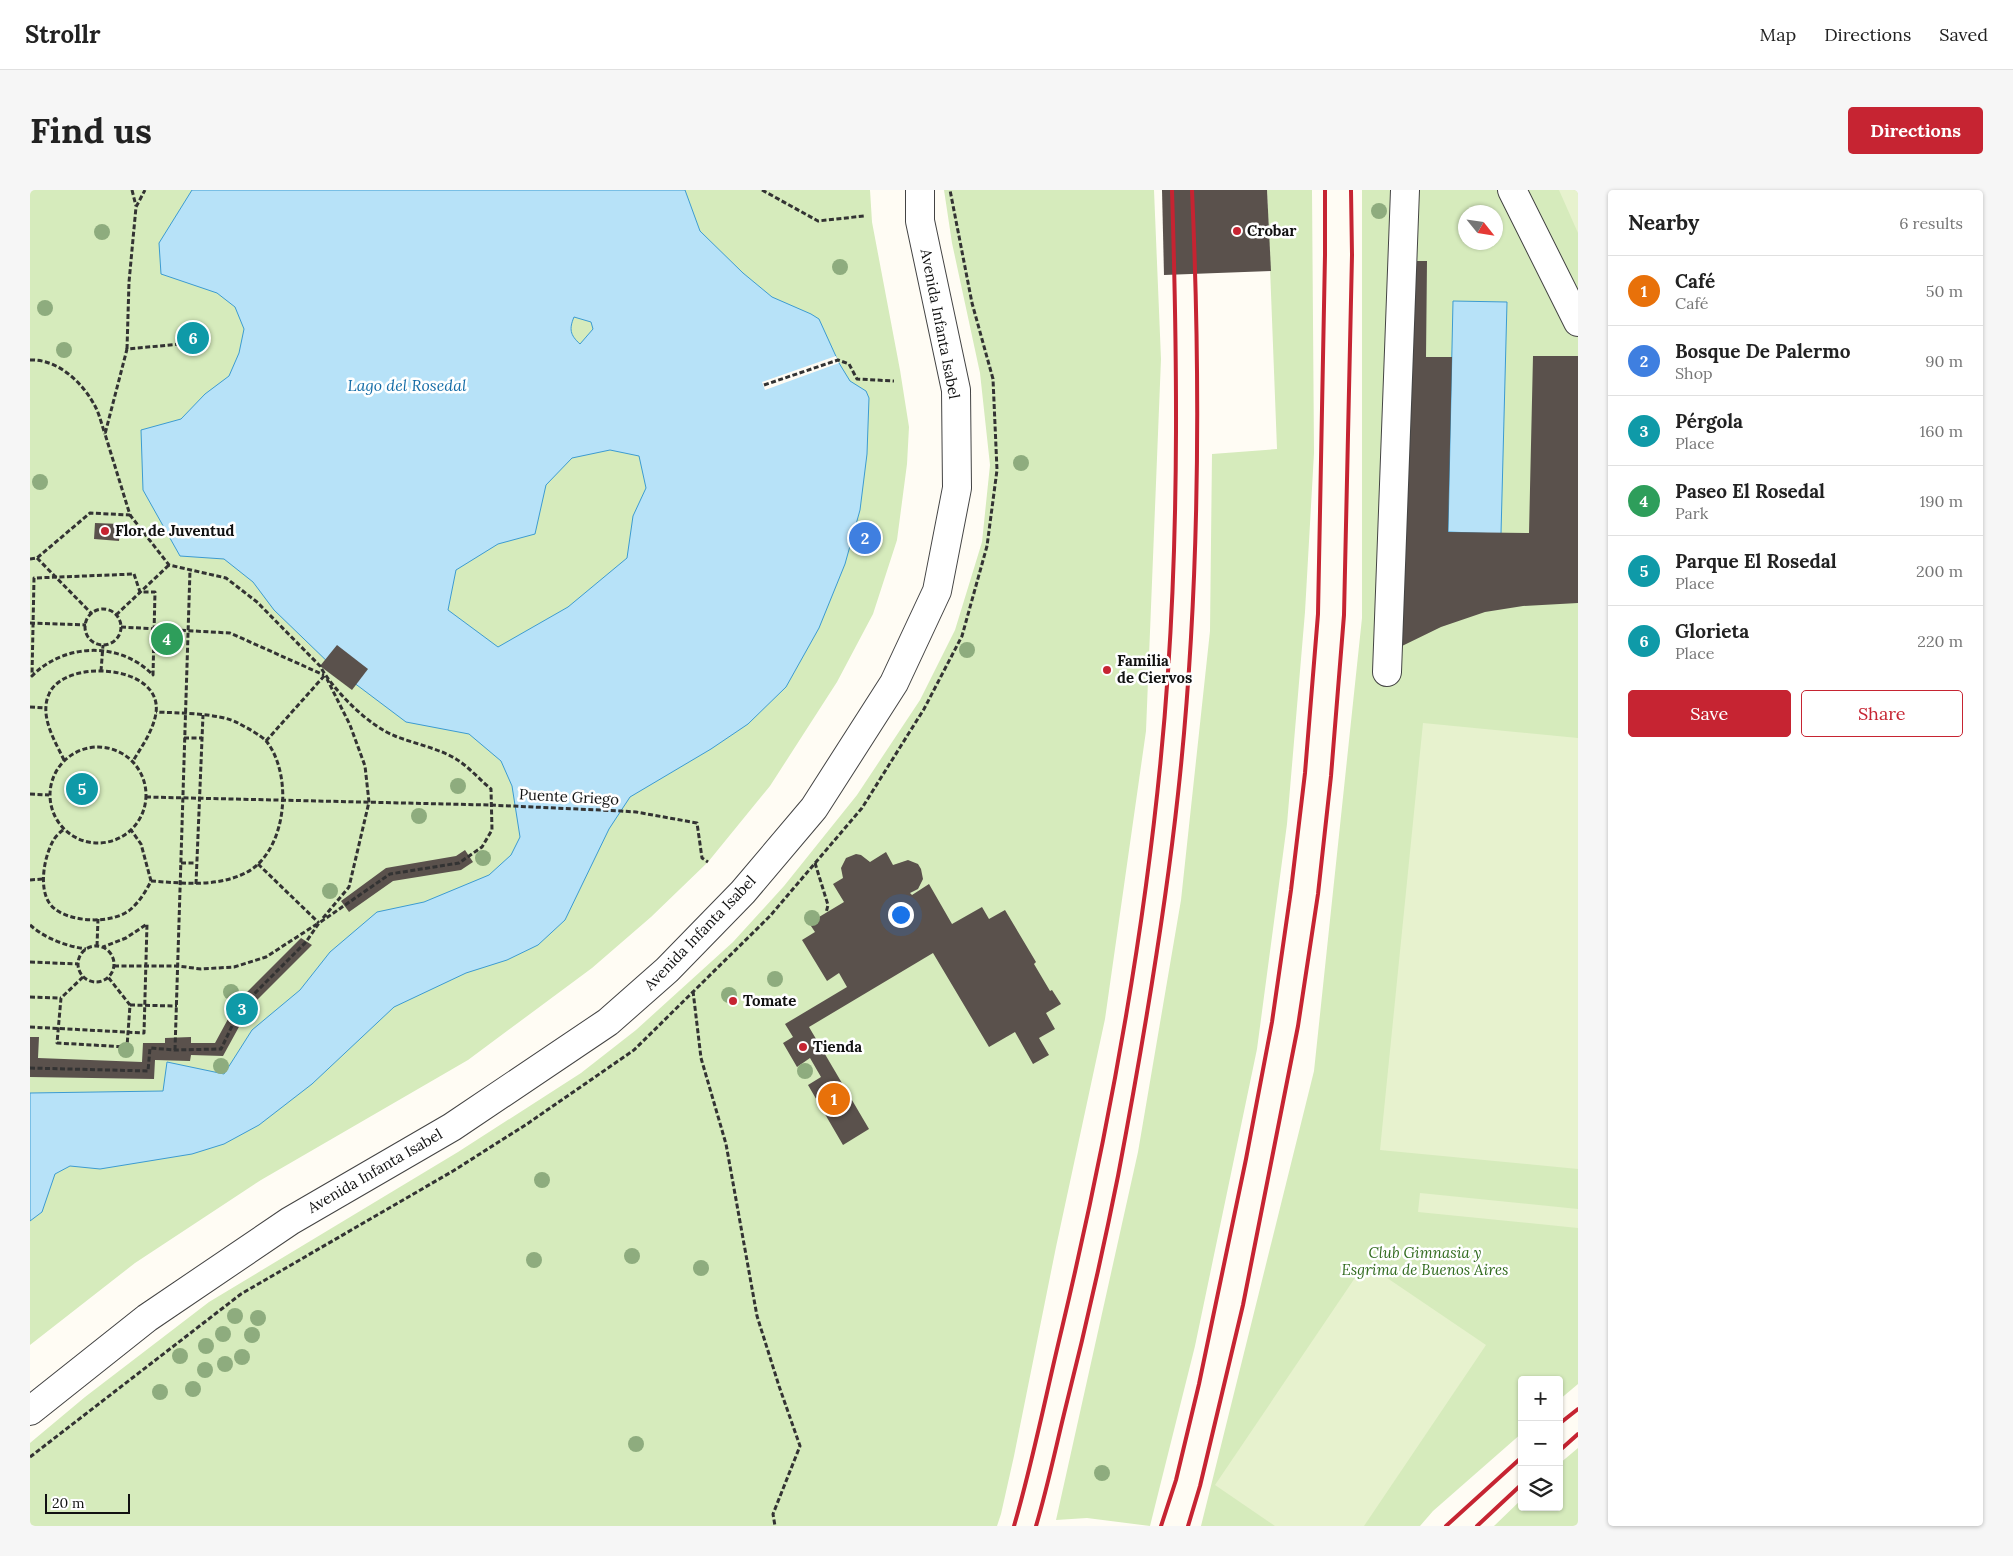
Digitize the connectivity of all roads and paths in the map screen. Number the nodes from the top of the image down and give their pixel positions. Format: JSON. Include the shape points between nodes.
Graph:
{"nodes":[{"id":1,"x":132,"y":190,"type":"edge"},
{"id":2,"x":145,"y":190,"type":"edge"},
{"id":3,"x":762,"y":190,"type":"edge"},
{"id":4,"x":920,"y":190,"type":"edge"},
{"id":5,"x":950,"y":190,"type":"edge"},
{"id":6,"x":1405,"y":190,"type":"edge"},
{"id":7,"x":1512,"y":190,"type":"edge"},
{"id":8,"x":136,"y":206,"type":"junction"},
{"id":9,"x":864,"y":216,"type":"dead end"},
{"id":10,"x":1578,"y":322,"type":"edge"},
{"id":11,"x":181,"y":344,"type":"dead end"},
{"id":12,"x":127,"y":349,"type":"junction"},
{"id":13,"x":30,"y":360,"type":"edge"},
{"id":14,"x":993,"y":378,"type":"dead end"},
{"id":15,"x":894,"y":381,"type":"dead end"},
{"id":16,"x":764,"y":385,"type":"dead end"},
{"id":17,"x":105,"y":434,"type":"junction"},
{"id":18,"x":130,"y":515,"type":"junction"},
{"id":19,"x":37,"y":558,"type":"junction"},
{"id":20,"x":30,"y":559,"type":"edge"},
{"id":21,"x":169,"y":565,"type":"junction"},
{"id":22,"x":190,"y":570,"type":"junction"},
{"id":23,"x":56,"y":577,"type":"junction"},
{"id":24,"x":140,"y":592,"type":"junction"},
{"id":25,"x":92,"y":614,"type":"junction"},
{"id":26,"x":116,"y":615,"type":"junction"},
{"id":27,"x":32,"y":624,"type":"edge"},
{"id":28,"x":86,"y":625,"type":"junction"},
{"id":29,"x":121,"y":626,"type":"junction"},
{"id":30,"x":155,"y":628,"type":"junction"},
{"id":31,"x":186,"y":630,"type":"junction"},
{"id":32,"x":103,"y":645,"type":"junction"},
{"id":33,"x":102,"y":651,"type":"junction"},
{"id":34,"x":101,"y":671,"type":"junction"},
{"id":35,"x":1386,"y":672,"type":"dead end"},
{"id":36,"x":325,"y":675,"type":"junction"},
{"id":37,"x":30,"y":707,"type":"edge"},
{"id":38,"x":46,"y":708,"type":"junction"},
{"id":39,"x":156,"y":712,"type":"junction"},
{"id":40,"x":185,"y":714,"type":"junction"},
{"id":41,"x":203,"y":715,"type":"junction"},
{"id":42,"x":184,"y":738,"type":"junction"},
{"id":43,"x":202,"y":738,"type":"junction"},
{"id":44,"x":266,"y":741,"type":"junction"},
{"id":45,"x":64,"y":760,"type":"junction"},
{"id":46,"x":133,"y":761,"type":"junction"},
{"id":47,"x":30,"y":794,"type":"edge"},
{"id":48,"x":49,"y":795,"type":"junction"},
{"id":49,"x":146,"y":796,"type":"junction"},
{"id":50,"x":182,"y":798,"type":"junction"},
{"id":51,"x":199,"y":798,"type":"junction"},
{"id":52,"x":284,"y":800,"type":"junction"},
{"id":53,"x":369,"y":802,"type":"junction"},
{"id":54,"x":493,"y":805,"type":"junction"},
{"id":55,"x":63,"y":829,"type":"junction"},
{"id":56,"x":131,"y":830,"type":"junction"},
{"id":57,"x":708,"y":862,"type":"dead end"},
{"id":58,"x":815,"y":862,"type":"dead end"},
{"id":59,"x":181,"y":863,"type":"junction"},
{"id":60,"x":196,"y":864,"type":"junction"},
{"id":61,"x":258,"y":864,"type":"junction"},
{"id":62,"x":30,"y":880,"type":"edge"},
{"id":63,"x":43,"y":880,"type":"junction"},
{"id":64,"x":151,"y":881,"type":"junction"},
{"id":65,"x":180,"y":883,"type":"junction"},
{"id":66,"x":196,"y":884,"type":"junction"},
{"id":67,"x":826,"y":913,"type":"dead end"},
{"id":68,"x":98,"y":919,"type":"junction"},
{"id":69,"x":319,"y":923,"type":"junction"},
{"id":70,"x":30,"y":925,"type":"edge"},
{"id":71,"x":97,"y":946,"type":"junction"},
{"id":72,"x":103,"y":947,"type":"junction"},
{"id":73,"x":86,"y":949,"type":"junction"},
{"id":74,"x":30,"y":962,"type":"edge"},
{"id":75,"x":78,"y":964,"type":"junction"},
{"id":76,"x":114,"y":966,"type":"junction"},
{"id":77,"x":147,"y":966,"type":"junction"},
{"id":78,"x":178,"y":966,"type":"junction"},
{"id":79,"x":83,"y":977,"type":"junction"},
{"id":80,"x":108,"y":978,"type":"junction"},
{"id":81,"x":693,"y":990,"type":"dead end"},
{"id":82,"x":30,"y":997,"type":"edge"},
{"id":83,"x":61,"y":998,"type":"junction"},
{"id":84,"x":130,"y":1005,"type":"junction"},
{"id":85,"x":146,"y":1005,"type":"junction"},
{"id":86,"x":177,"y":1006,"type":"junction"},
{"id":87,"x":30,"y":1027,"type":"edge"},
{"id":88,"x":58,"y":1028,"type":"junction"},
{"id":89,"x":128,"y":1033,"type":"junction"},
{"id":90,"x":175,"y":1050,"type":"junction"},
{"id":91,"x":30,"y":1068,"type":"edge"},
{"id":92,"x":30,"y":1411,"type":"edge"},
{"id":93,"x":775,"y":1526,"type":"edge"}],
"edges":[{"from":1,"to":8,"type":"path"},
{"from":2,"to":8,"type":"path"},
{"from":3,"to":9,"type":"path","via":[[818,221]]},
{"from":4,"to":92,"type":"street","name":"Avenida Infanta Isabel","via":[[920,221],[956,390],[957,488],[937,591],[894,683],[814,808],[743,892],[667,970],[608,1022],[452,1127],[290,1221],[147,1318]]},
{"from":5,"to":14,"type":"path","via":[[972,303]]},
{"from":6,"to":35,"type":"street"},
{"from":7,"to":10,"type":"street"},
{"from":8,"to":12,"type":"path"},
{"from":11,"to":12,"type":"path"},
{"from":12,"to":17,"type":"path"},
{"from":13,"to":17,"type":"path","via":[[64,369],[83,388],[96,409]]},
{"from":15,"to":16,"type":"path","via":[[857,379],[849,364],[838,360]]},
{"from":17,"to":18,"type":"path"},
{"from":18,"to":19,"type":"path","via":[[90,513]]},
{"from":18,"to":21,"type":"path"},
{"from":19,"to":20,"type":"path"},
{"from":19,"to":23,"type":"path"},
{"from":21,"to":22,"type":"path"},
{"from":21,"to":24,"type":"path"},
{"from":22,"to":31,"type":"path"},
{"from":22,"to":36,"type":"path","via":[[226,578],[257,602]]},
{"from":23,"to":24,"type":"path","via":[[134,574]]},
{"from":23,"to":25,"type":"path"},
{"from":23,"to":27,"type":"path","via":[[34,578]]},
{"from":24,"to":26,"type":"path"},
{"from":24,"to":30,"type":"path","via":[[155,592]]},
{"from":25,"to":26,"type":"path","via":[[101,610]]},
{"from":25,"to":28,"type":"path"},
{"from":26,"to":29,"type":"path"},
{"from":27,"to":28,"type":"path"},
{"from":27,"to":33,"type":"path","via":[[32,676],[41,666],[69,652]]},
{"from":28,"to":32,"type":"path","via":[[88,637]]},
{"from":29,"to":30,"type":"path"},
{"from":29,"to":32,"type":"path","via":[[118,638]]},
{"from":30,"to":31,"type":"path"},
{"from":30,"to":33,"type":"path","via":[[153,675],[132,659]]},
{"from":31,"to":36,"type":"path","via":[[230,633]]},
{"from":31,"to":40,"type":"path"},
{"from":32,"to":33,"type":"path"},
{"from":33,"to":34,"type":"path"},
{"from":34,"to":38,"type":"path","via":[[77,674],[58,683],[49,694]]},
{"from":34,"to":39,"type":"path","via":[[116,672],[142,682],[151,691]]},
{"from":36,"to":44,"type":"path"},
{"from":36,"to":53,"type":"path","via":[[350,725],[365,766]]},
{"from":36,"to":54,"type":"path","via":[[359,714],[392,735],[457,760],[492,789]]},
{"from":37,"to":38,"type":"path"},
{"from":38,"to":45,"type":"path","via":[[50,730]]},
{"from":39,"to":40,"type":"path"},
{"from":39,"to":46,"type":"path","via":[[149,735]]},
{"from":40,"to":41,"type":"path"},
{"from":40,"to":42,"type":"path"},
{"from":41,"to":43,"type":"path"},
{"from":41,"to":44,"type":"path","via":[[236,722]]},
{"from":42,"to":43,"type":"path"},
{"from":42,"to":50,"type":"path"},
{"from":43,"to":51,"type":"path"},
{"from":44,"to":52,"type":"path","via":[[281,777]]},
{"from":45,"to":46,"type":"path","via":[[91,746],[121,752]]},
{"from":45,"to":48,"type":"path","via":[[51,782]]},
{"from":46,"to":49,"type":"path","via":[[146,784]]},
{"from":47,"to":48,"type":"path"},
{"from":48,"to":55,"type":"path","via":[[53,813]]},
{"from":49,"to":50,"type":"path","name":"Puente Griego"},
{"from":49,"to":56,"type":"path","via":[[144,809]]},
{"from":50,"to":51,"type":"path","name":"Puente Griego"},
{"from":50,"to":59,"type":"path"},
{"from":51,"to":52,"type":"path","name":"Puente Griego"},
{"from":51,"to":60,"type":"path"},
{"from":52,"to":53,"type":"path","name":"Puente Griego"},
{"from":52,"to":61,"type":"path","via":[[277,836]]},
{"from":53,"to":54,"type":"path","name":"Puente Griego"},
{"from":53,"to":69,"type":"path","via":[[349,887]]},
{"from":54,"to":57,"type":"path","name":"Puente Griego","via":[[636,812],[697,823],[702,858]]},
{"from":54,"to":69,"type":"path","via":[[492,830],[482,847],[459,863],[390,874]]},
{"from":55,"to":56,"type":"path","via":[[89,843],[119,839]]},
{"from":55,"to":63,"type":"path","via":[[53,840],[44,864]]},
{"from":56,"to":64,"type":"path","via":[[141,844]]},
{"from":58,"to":67,"type":"path","via":[[828,905]]},
{"from":59,"to":60,"type":"path"},
{"from":59,"to":65,"type":"path"},
{"from":60,"to":66,"type":"path"},
{"from":61,"to":66,"type":"path","via":[[242,875]]},
{"from":61,"to":69,"type":"path"},
{"from":62,"to":63,"type":"path"},
{"from":63,"to":68,"type":"path","via":[[46,896],[54,909],[80,920]]},
{"from":64,"to":65,"type":"path"},
{"from":64,"to":68,"type":"path","via":[[142,898],[130,910],[116,918]]},
{"from":65,"to":66,"type":"path"},
{"from":65,"to":78,"type":"path"},
{"from":68,"to":71,"type":"path"},
{"from":69,"to":78,"type":"path","via":[[266,957],[234,967],[201,969]]},
{"from":69,"to":90,"type":"path","via":[[306,942],[252,996],[221,1049]]},
{"from":70,"to":73,"type":"path","via":[[49,938]]},
{"from":71,"to":72,"type":"path"},
{"from":71,"to":73,"type":"path"},
{"from":72,"to":76,"type":"path","via":[[112,954]]},
{"from":72,"to":77,"type":"path","via":[[126,938],[147,924]]},
{"from":73,"to":75,"type":"path"},
{"from":74,"to":75,"type":"path"},
{"from":75,"to":79,"type":"path"},
{"from":76,"to":77,"type":"path"},
{"from":76,"to":80,"type":"path"},
{"from":77,"to":78,"type":"path"},
{"from":77,"to":85,"type":"path"},
{"from":78,"to":86,"type":"path"},
{"from":79,"to":80,"type":"path","via":[[93,982]]},
{"from":79,"to":83,"type":"path"},
{"from":80,"to":84,"type":"path"},
{"from":81,"to":93,"type":"path","via":[[701,1058],[726,1144],[758,1316],[800,1446],[773,1514]]},
{"from":82,"to":83,"type":"path"},
{"from":83,"to":88,"type":"path"},
{"from":84,"to":85,"type":"path"},
{"from":84,"to":89,"type":"path"},
{"from":85,"to":86,"type":"path"},
{"from":85,"to":89,"type":"path","via":[[144,1033]]},
{"from":86,"to":90,"type":"path"},
{"from":87,"to":88,"type":"path"},
{"from":88,"to":89,"type":"path"},
{"from":88,"to":89,"type":"path","via":[[57,1042],[127,1047]]},
{"from":90,"to":91,"type":"path","via":[[150,1048],[148,1071]]}]}
